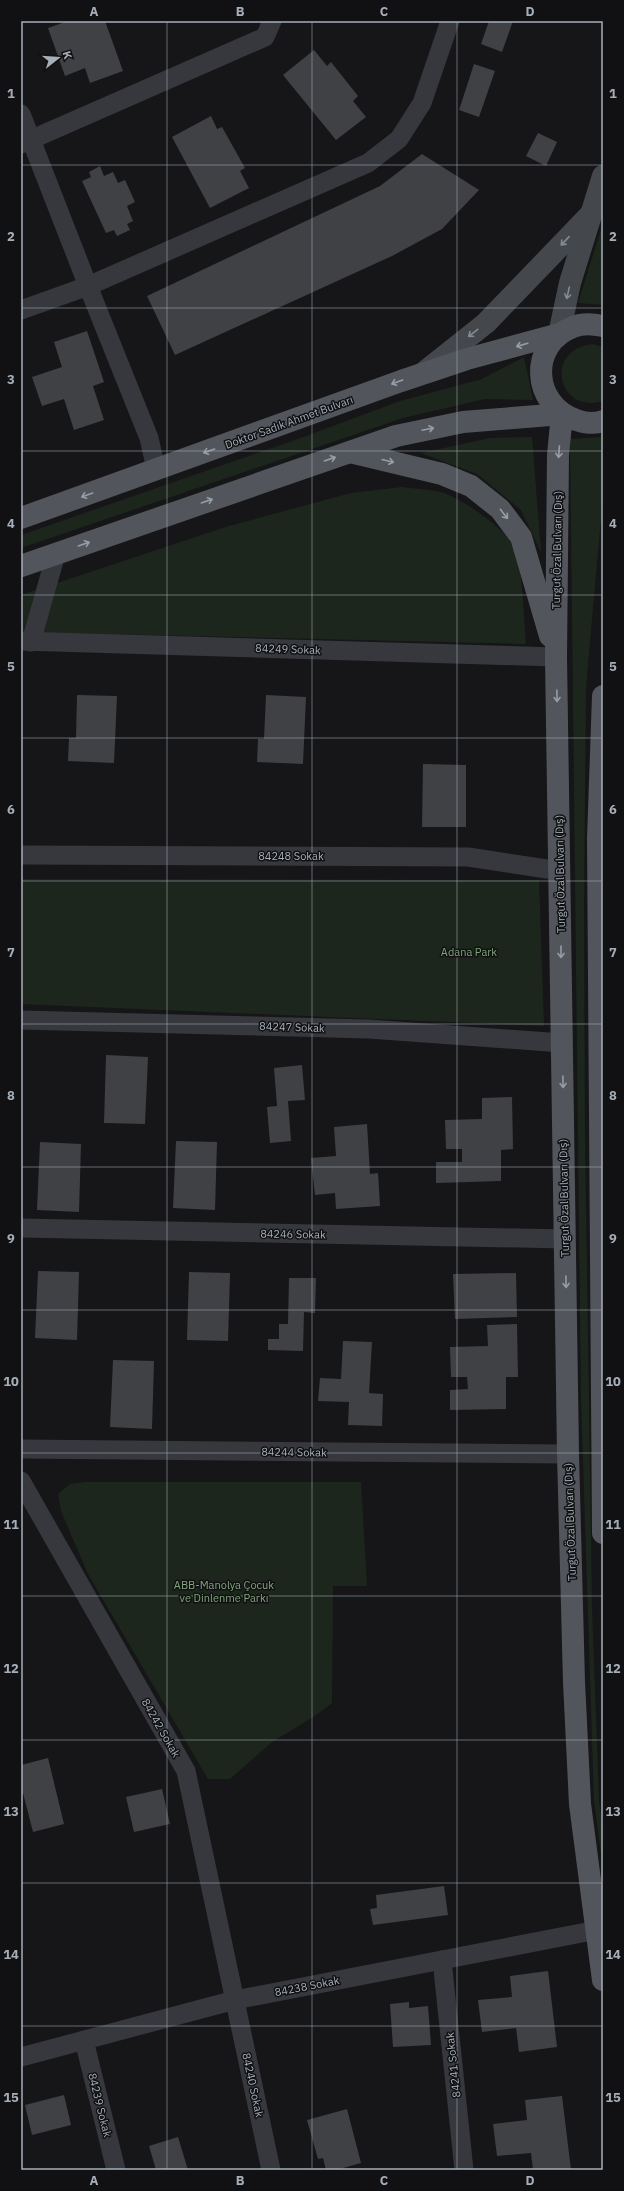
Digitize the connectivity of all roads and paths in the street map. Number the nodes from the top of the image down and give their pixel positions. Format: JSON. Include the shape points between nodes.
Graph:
{"nodes":[{"id":1,"x":272,"y":21,"type":"edge"},
{"id":2,"x":450,"y":21,"type":"edge"},
{"id":3,"x":21,"y":114,"type":"edge"},
{"id":4,"x":26,"y":142,"type":"edge"},
{"id":5,"x":603,"y":176,"type":"edge"},
{"id":6,"x":592,"y":213,"type":"junction"},
{"id":7,"x":88,"y":286,"type":"junction"},
{"id":8,"x":21,"y":310,"type":"edge"},
{"id":9,"x":603,"y":326,"type":"edge"},
{"id":10,"x":559,"y":334,"type":"junction"},
{"id":11,"x":421,"y":374,"type":"junction"},
{"id":12,"x":562,"y":414,"type":"junction"},
{"id":13,"x":603,"y":421,"type":"edge"},
{"id":14,"x":350,"y":452,"type":"junction"},
{"id":15,"x":156,"y":469,"type":"junction"},
{"id":16,"x":21,"y":518,"type":"edge"},
{"id":17,"x":56,"y":554,"type":"junction"},
{"id":18,"x":21,"y":566,"type":"edge"},
{"id":19,"x":26,"y":641,"type":"edge"},
{"id":20,"x":556,"y":657,"type":"junction"},
{"id":21,"x":603,"y":696,"type":"edge"},
{"id":22,"x":21,"y":855,"type":"edge"},
{"id":23,"x":560,"y":871,"type":"junction"},
{"id":24,"x":21,"y":1020,"type":"edge"},
{"id":25,"x":562,"y":1043,"type":"junction"},
{"id":26,"x":21,"y":1228,"type":"edge"},
{"id":27,"x":565,"y":1239,"type":"junction"},
{"id":28,"x":21,"y":1449,"type":"edge"},
{"id":29,"x":568,"y":1454,"type":"junction"},
{"id":30,"x":21,"y":1481,"type":"edge"},
{"id":31,"x":603,"y":1533,"type":"edge"},
{"id":32,"x":597,"y":1930,"type":"junction"},
{"id":33,"x":442,"y":1960,"type":"junction"},
{"id":34,"x":603,"y":1980,"type":"edge"},
{"id":35,"x":235,"y":2000,"type":"junction"},
{"id":36,"x":84,"y":2040,"type":"junction"},
{"id":37,"x":21,"y":2057,"type":"edge"},
{"id":38,"x":116,"y":2170,"type":"edge"},
{"id":39,"x":271,"y":2170,"type":"edge"},
{"id":40,"x":464,"y":2170,"type":"edge"}],
"edges":[{"from":1,"to":4,"type":"street","via":[[265,37]]},
{"from":2,"to":7,"type":"street","via":[[422,103],[399,139],[368,163]]},
{"from":3,"to":4,"type":"street"},
{"from":4,"to":7,"type":"street"},
{"from":5,"to":6,"type":"main road"},
{"from":6,"to":10,"type":"main road","one_way":true,"via":[[570,283]]},
{"from":6,"to":11,"type":"main road","one_way":true,"via":[[486,323]]},
{"from":7,"to":8,"type":"street"},
{"from":7,"to":15,"type":"street","via":[[150,438]]},
{"from":9,"to":10,"type":"main road","name":"Doktor Sadık Ahmet Bulvarı","via":[[573,326]]},
{"from":10,"to":11,"type":"main road","name":"Doktor Sadık Ahmet Bulvarı","one_way":true},
{"from":10,"to":12,"type":"main road","via":[[542,360],[540,376],[544,392],[553,407]]},
{"from":11,"to":15,"type":"main road","name":"Doktor Sadık Ahmet Bulvarı","one_way":true},
{"from":12,"to":13,"type":"main road","via":[[583,423]]},
{"from":14,"to":12,"type":"main road","one_way":true,"via":[[396,436],[463,422]]},
{"from":12,"to":20,"type":"main road","name":"Turgut Özal Bulvarı (Dış)","one_way":true,"via":[[558,455]]},
{"from":17,"to":14,"type":"main road","one_way":true},
{"from":14,"to":20,"type":"main road","one_way":true,"via":[[442,474],[471,486],[500,509],[521,537]]},
{"from":15,"to":16,"type":"main road","name":"Doktor Sadık Ahmet Bulvarı","one_way":true},
{"from":17,"to":18,"type":"main road"},
{"from":17,"to":19,"type":"street"},
{"from":19,"to":20,"type":"street","name":"84249 Sokak"},
{"from":20,"to":23,"type":"main road","name":"Turgut Özal Bulvarı (Dış)","one_way":true},
{"from":21,"to":31,"type":"main road","via":[[598,840]]},
{"from":22,"to":23,"type":"street","name":"84248 Sokak","via":[[468,857]]},
{"from":23,"to":25,"type":"main road","name":"Turgut Özal Bulvarı (Dış)","one_way":true},
{"from":24,"to":25,"type":"street","name":"84247 Sokak","via":[[369,1029]]},
{"from":25,"to":27,"type":"main road","name":"Turgut Özal Bulvarı (Dış)","one_way":true},
{"from":26,"to":27,"type":"street","name":"84246 Sokak"},
{"from":27,"to":29,"type":"main road","name":"Turgut Özal Bulvarı (Dış)","one_way":true},
{"from":28,"to":29,"type":"street","name":"84244 Sokak"},
{"from":29,"to":32,"type":"main road","name":"Turgut Özal Bulvarı (Dış)","via":[[580,1804]]},
{"from":30,"to":35,"type":"street","name":"84242 Sokak","via":[[186,1771]]},
{"from":32,"to":33,"type":"street","name":"84238 Sokak"},
{"from":32,"to":34,"type":"main road","name":"Turgut Özal Bulvarı (Dış)"},
{"from":33,"to":35,"type":"street","name":"84238 Sokak"},
{"from":33,"to":40,"type":"street","name":"84241 Sokak"},
{"from":35,"to":36,"type":"street","name":"84238 Sokak"},
{"from":35,"to":39,"type":"street","name":"84240 Sokak"},
{"from":36,"to":37,"type":"street","name":"84238 Sokak"},
{"from":36,"to":38,"type":"street","name":"84239 Sokak"}]}
